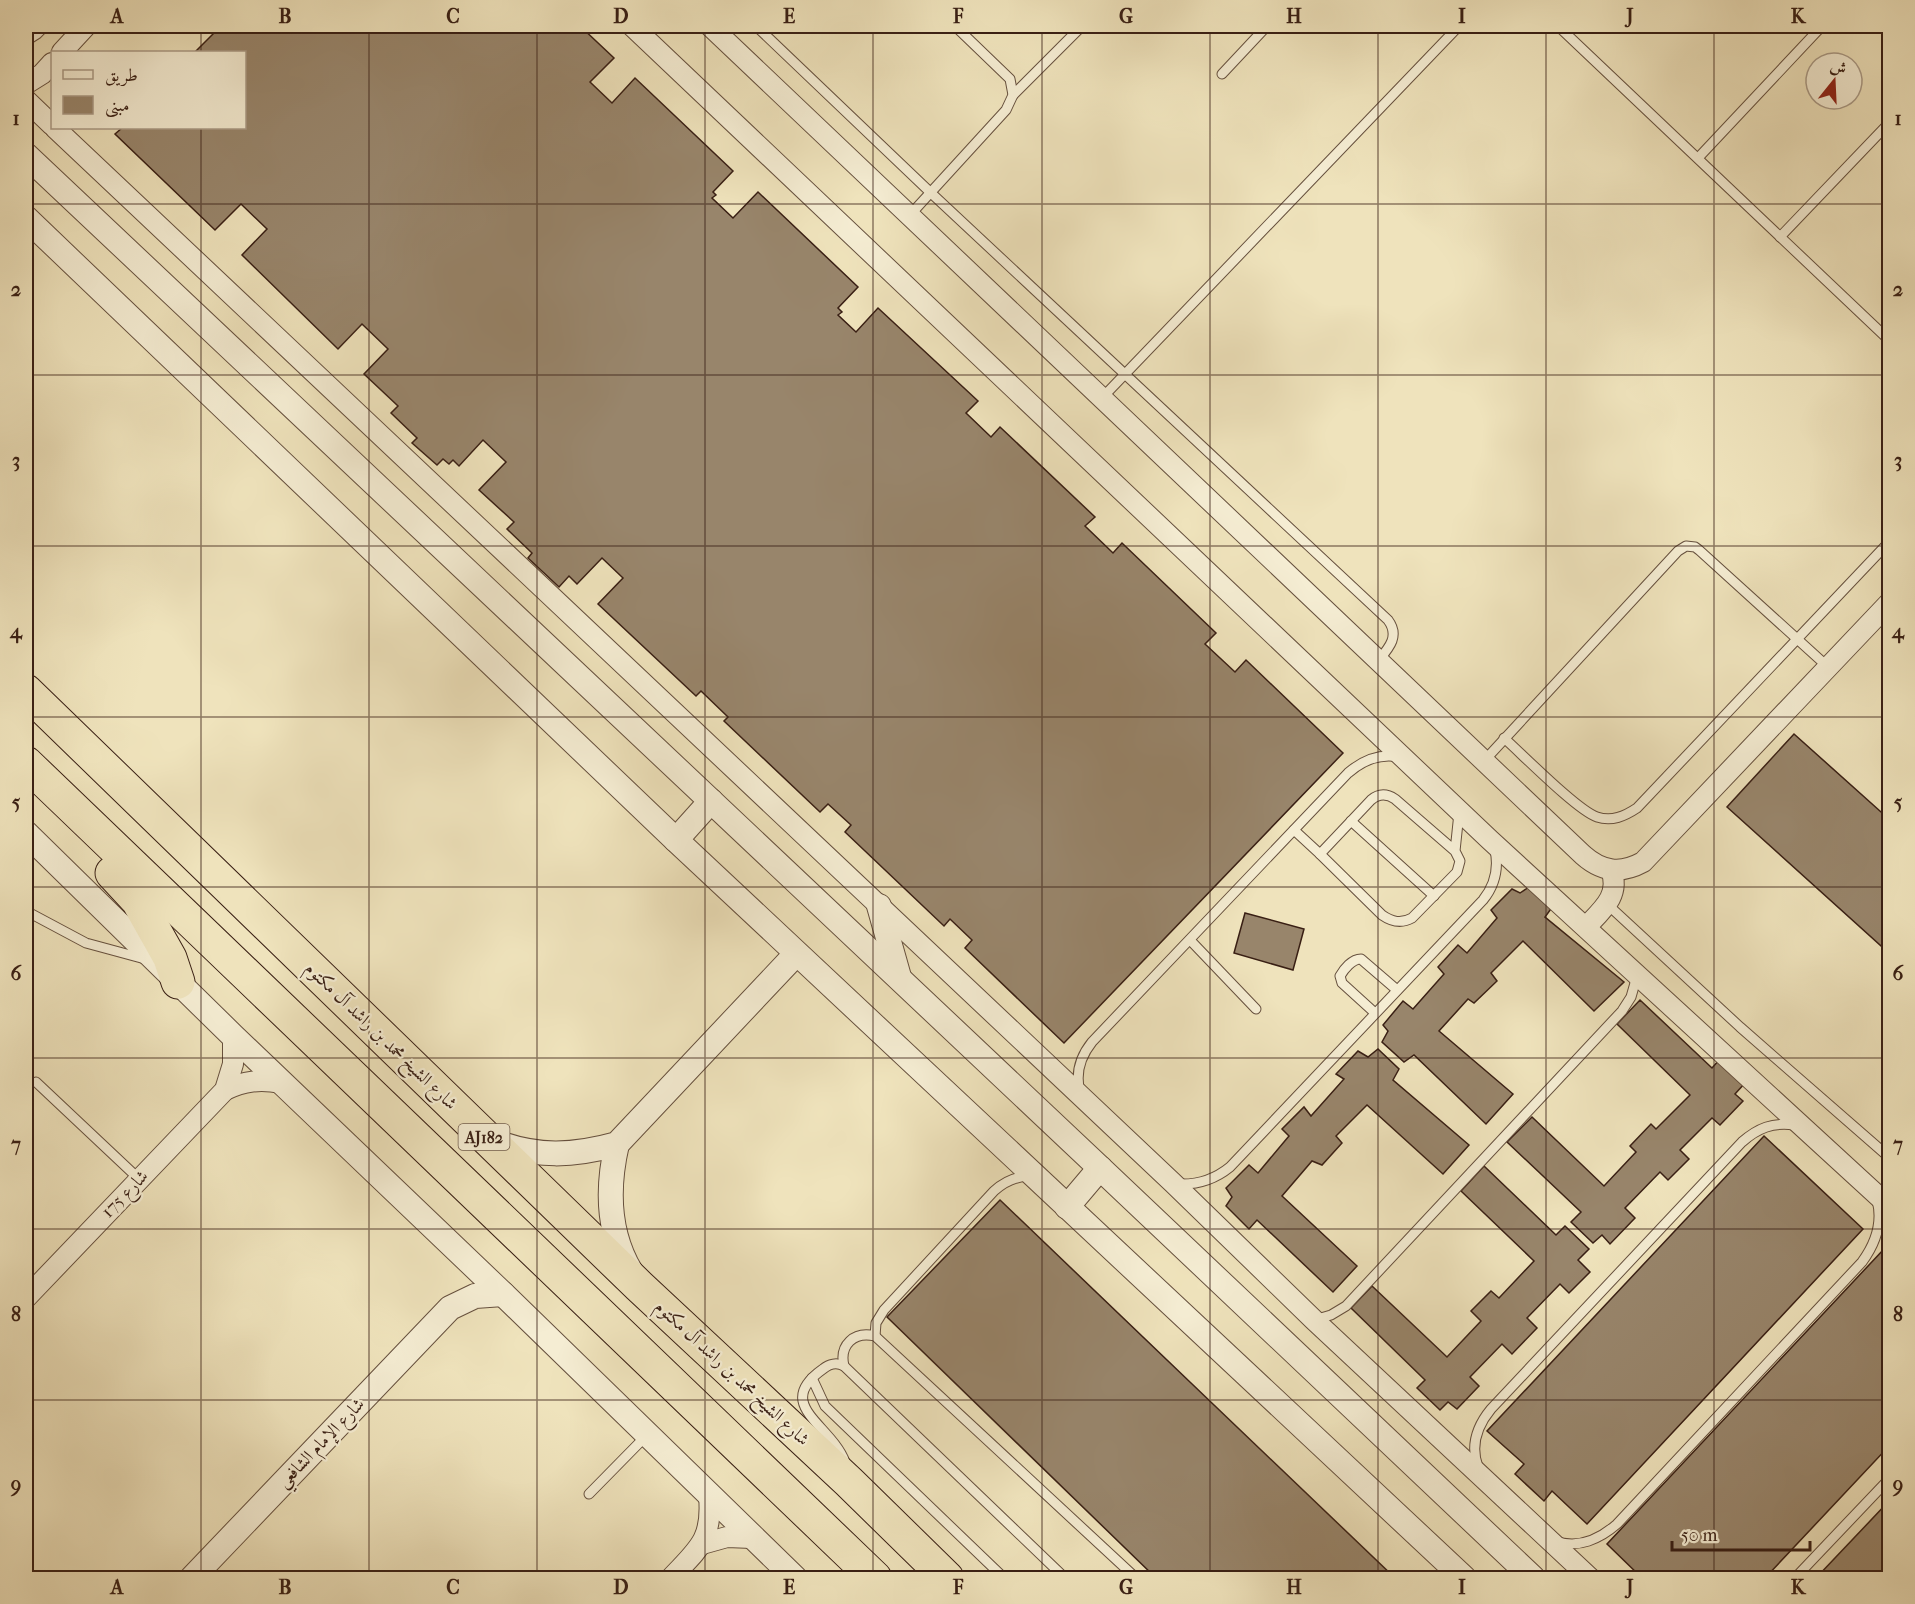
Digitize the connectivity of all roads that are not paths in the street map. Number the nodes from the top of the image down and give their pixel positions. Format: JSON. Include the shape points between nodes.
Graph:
{"nodes":[{"id":1,"x":86,"y":26,"type":"edge"},
{"id":2,"x":632,"y":26,"type":"edge"},
{"id":3,"x":710,"y":26,"type":"edge"},
{"id":4,"x":756,"y":26,"type":"edge"},
{"id":5,"x":955,"y":26,"type":"edge"},
{"id":6,"x":1082,"y":26,"type":"edge"},
{"id":7,"x":1267,"y":26,"type":"edge"},
{"id":8,"x":1459,"y":26,"type":"edge"},
{"id":9,"x":1558,"y":26,"type":"edge"},
{"id":10,"x":1822,"y":26,"type":"edge"},
{"id":11,"x":44,"y":27,"type":"edge"},
{"id":12,"x":26,"y":41,"type":"edge"},
{"id":13,"x":63,"y":51,"type":"edge"},
{"id":14,"x":51,"y":64,"type":"edge"},
{"id":15,"x":1222,"y":74,"type":"dead end"},
{"id":16,"x":26,"y":84,"type":"edge"},
{"id":17,"x":1013,"y":95,"type":"junction"},
{"id":18,"x":26,"y":100,"type":"edge"},
{"id":19,"x":1890,"y":122,"type":"edge"},
{"id":20,"x":51,"y":123,"type":"edge"},
{"id":21,"x":57,"y":129,"type":"edge"},
{"id":22,"x":26,"y":155,"type":"edge"},
{"id":23,"x":1698,"y":158,"type":"junction"},
{"id":24,"x":930,"y":192,"type":"junction"},
{"id":25,"x":910,"y":215,"type":"junction"},
{"id":26,"x":26,"y":219,"type":"edge"},
{"id":27,"x":1779,"y":237,"type":"junction"},
{"id":28,"x":1890,"y":341,"type":"edge"},
{"id":29,"x":1125,"y":374,"type":"junction"},
{"id":30,"x":1102,"y":398,"type":"junction"},
{"id":31,"x":1890,"y":541,"type":"edge"},
{"id":32,"x":1890,"y":602,"type":"edge"},
{"id":33,"x":1796,"y":639,"type":"junction"},
{"id":34,"x":1378,"y":661,"type":"junction"},
{"id":35,"x":1828,"y":667,"type":"junction"},
{"id":36,"x":26,"y":691,"type":"edge"},
{"id":37,"x":1504,"y":738,"type":"junction"},
{"id":38,"x":1405,"y":759,"type":"junction"},
{"id":39,"x":1484,"y":761,"type":"junction"},
{"id":40,"x":26,"y":763,"type":"edge"},
{"id":41,"x":59,"y":795,"type":"junction"},
{"id":42,"x":711,"y":801,"type":"junction"},
{"id":43,"x":1460,"y":810,"type":"junction"},
{"id":44,"x":1351,"y":821,"type":"junction"},
{"id":45,"x":1294,"y":830,"type":"junction"},
{"id":46,"x":26,"y":833,"type":"edge"},
{"id":47,"x":676,"y":840,"type":"junction"},
{"id":48,"x":1490,"y":840,"type":"junction"},
{"id":49,"x":1455,"y":852,"type":"junction"},
{"id":50,"x":1320,"y":854,"type":"junction"},
{"id":51,"x":1611,"y":870,"type":"junction"},
{"id":52,"x":1434,"y":896,"type":"junction"},
{"id":53,"x":1607,"y":904,"type":"junction"},
{"id":54,"x":879,"y":906,"type":"junction"},
{"id":55,"x":26,"y":911,"type":"edge"},
{"id":56,"x":1586,"y":927,"type":"junction"},
{"id":57,"x":1190,"y":940,"type":"junction"},
{"id":58,"x":796,"y":954,"type":"junction"},
{"id":59,"x":169,"y":972,"type":"junction"},
{"id":60,"x":1637,"y":974,"type":"junction"},
{"id":61,"x":898,"y":977,"type":"junction"},
{"id":62,"x":1397,"y":990,"type":"junction"},
{"id":63,"x":1256,"y":1009,"type":"dead end"},
{"id":64,"x":1375,"y":1013,"type":"junction"},
{"id":65,"x":233,"y":1036,"type":"junction"},
{"id":66,"x":36,"y":1083,"type":"dead end"},
{"id":67,"x":281,"y":1083,"type":"junction"},
{"id":68,"x":225,"y":1089,"type":"junction"},
{"id":69,"x":1083,"y":1099,"type":"junction"},
{"id":70,"x":1805,"y":1128,"type":"junction"},
{"id":71,"x":485,"y":1137,"type":"junction"},
{"id":72,"x":617,"y":1144,"type":"junction"},
{"id":73,"x":1890,"y":1158,"type":"edge"},
{"id":74,"x":1100,"y":1168,"type":"junction"},
{"id":75,"x":1034,"y":1176,"type":"junction"},
{"id":76,"x":139,"y":1179,"type":"junction"},
{"id":77,"x":1173,"y":1183,"type":"junction"},
{"id":78,"x":1883,"y":1201,"type":"edge"},
{"id":79,"x":1067,"y":1207,"type":"junction"},
{"id":80,"x":459,"y":1254,"type":"junction"},
{"id":81,"x":639,"y":1286,"type":"junction"},
{"id":82,"x":503,"y":1294,"type":"junction"},
{"id":83,"x":26,"y":1298,"type":"edge"},
{"id":84,"x":450,"y":1308,"type":"junction"},
{"id":85,"x":1314,"y":1320,"type":"junction"},
{"id":86,"x":875,"y":1336,"type":"junction"},
{"id":87,"x":844,"y":1366,"type":"junction"},
{"id":88,"x":812,"y":1378,"type":"junction"},
{"id":89,"x":648,"y":1435,"type":"junction"},
{"id":90,"x":1481,"y":1475,"type":"junction"},
{"id":91,"x":1890,"y":1478,"type":"edge"},
{"id":92,"x":849,"y":1482,"type":"junction"},
{"id":93,"x":589,"y":1494,"type":"dead end"},
{"id":94,"x":709,"y":1496,"type":"junction"},
{"id":95,"x":752,"y":1538,"type":"junction"},
{"id":96,"x":1548,"y":1539,"type":"junction"},
{"id":97,"x":702,"y":1544,"type":"junction"},
{"id":98,"x":192,"y":1578,"type":"edge"},
{"id":99,"x":671,"y":1578,"type":"edge"},
{"id":100,"x":795,"y":1578,"type":"edge"},
{"id":101,"x":875,"y":1578,"type":"edge"},
{"id":102,"x":947,"y":1578,"type":"edge"},
{"id":103,"x":1004,"y":1578,"type":"edge"},
{"id":104,"x":1065,"y":1578,"type":"edge"},
{"id":105,"x":1136,"y":1578,"type":"edge"},
{"id":106,"x":1464,"y":1578,"type":"edge"},
{"id":107,"x":1533,"y":1578,"type":"edge"},
{"id":108,"x":1590,"y":1578,"type":"edge"},
{"id":109,"x":1795,"y":1578,"type":"edge"}],
"edges":[{"from":1,"to":13,"type":"street"},
{"from":2,"to":38,"type":"street"},
{"from":3,"to":25,"type":"street"},
{"from":4,"to":24,"type":"lane"},
{"from":5,"to":17,"type":"lane","via":[[1010,79]]},
{"from":6,"to":17,"type":"lane"},
{"from":7,"to":15,"type":"lane"},
{"from":8,"to":29,"type":"lane"},
{"from":9,"to":23,"type":"lane"},
{"from":10,"to":23,"type":"lane"},
{"from":11,"to":12,"type":"lane"},
{"from":14,"to":16,"type":"street"},
{"from":17,"to":24,"type":"lane","via":[[1006,110]]},
{"from":18,"to":20,"type":"street"},
{"from":19,"to":27,"type":"lane"},
{"from":21,"to":54,"type":"street"},
{"from":22,"to":42,"type":"street"},
{"from":23,"to":27,"type":"lane"},
{"from":24,"to":25,"type":"lane"},
{"from":24,"to":29,"type":"lane"},
{"from":25,"to":30,"type":"street"},
{"from":26,"to":47,"type":"street"},
{"from":27,"to":28,"type":"lane"},
{"from":29,"to":30,"type":"lane"},
{"from":29,"to":34,"type":"lane","via":[[1388,620],[1394,630],[1393,642]]},
{"from":30,"to":34,"type":"street"},
{"from":31,"to":33,"type":"lane"},
{"from":32,"to":35,"type":"street"},
{"from":33,"to":35,"type":"lane"},
{"from":33,"to":37,"type":"lane","via":[[1637,808],[1619,818],[1598,818],[1588,813]]},
{"from":33,"to":37,"type":"lane","via":[[1699,550],[1686,546]]},
{"from":34,"to":39,"type":"street"},
{"from":35,"to":51,"type":"street","via":[[1643,862],[1626,870]]},
{"from":36,"to":71,"type":"highway","name":"شارع الشيخ محمد بن راشد آل مكتوم","number":"AJ182"},
{"from":37,"to":39,"type":"lane"},
{"from":38,"to":43,"type":"street"},
{"from":38,"to":45,"type":"lane","via":[[1380,756],[1357,765]]},
{"from":39,"to":51,"type":"street","via":[[1583,855],[1598,867]]},
{"from":40,"to":41,"type":"highway","number":"AJ182"},
{"from":41,"to":59,"type":"highway","via":[[72,826],[138,902],[170,958]]},
{"from":41,"to":101,"type":"highway","number":"AJ182"},
{"from":42,"to":47,"type":"street"},
{"from":42,"to":61,"type":"street"},
{"from":43,"to":48,"type":"street"},
{"from":43,"to":49,"type":"lane"},
{"from":44,"to":49,"type":"lane","via":[[1375,797],[1390,796]]},
{"from":44,"to":50,"type":"lane"},
{"from":44,"to":52,"type":"lane"},
{"from":45,"to":50,"type":"lane"},
{"from":45,"to":57,"type":"lane"},
{"from":46,"to":59,"type":"street"},
{"from":47,"to":58,"type":"street"},
{"from":48,"to":56,"type":"street"},
{"from":48,"to":62,"type":"lane","via":[[1497,860],[1490,892]]},
{"from":49,"to":52,"type":"lane","via":[[1460,861],[1457,872]]},
{"from":50,"to":52,"type":"lane","via":[[1382,915],[1393,921],[1412,918]]},
{"from":51,"to":53,"type":"street","via":[[1615,884]]},
{"from":53,"to":56,"type":"street"},
{"from":53,"to":73,"type":"lane"},
{"from":54,"to":61,"type":"street"},
{"from":54,"to":69,"type":"street"},
{"from":55,"to":59,"type":"lane","via":[[86,943]]},
{"from":56,"to":60,"type":"street"},
{"from":57,"to":63,"type":"lane"},
{"from":57,"to":69,"type":"lane","via":[[1086,1051],[1078,1070]]},
{"from":58,"to":72,"type":"street"},
{"from":58,"to":75,"type":"street"},
{"from":59,"to":65,"type":"street"},
{"from":60,"to":70,"type":"street"},
{"from":60,"to":85,"type":"lane","via":[[1631,998],[1622,1011],[1346,1306]]},
{"from":61,"to":74,"type":"street"},
{"from":62,"to":64,"type":"lane"},
{"from":62,"to":64,"type":"lane","via":[[1361,959],[1342,972],[1342,983]]},
{"from":64,"to":77,"type":"lane","via":[[1230,1167],[1198,1184]]},
{"from":65,"to":67,"type":"street"},
{"from":65,"to":68,"type":"street","name":"شارع 175","via":[[234,1064]]},
{"from":66,"to":76,"type":"lane"},
{"from":67,"to":68,"type":"street","name":"شارع 175","via":[[252,1080]]},
{"from":67,"to":80,"type":"street"},
{"from":68,"to":76,"type":"street","name":"شارع 175"},
{"from":69,"to":77,"type":"street"},
{"from":70,"to":78,"type":"street"},
{"from":70,"to":90,"type":"lane","via":[[1783,1124],[1750,1134],[1491,1409],[1475,1440],[1474,1452]]},
{"from":71,"to":72,"type":"street","via":[[536,1153],[573,1154]]},
{"from":71,"to":81,"type":"highway","name":"شارع الشيخ محمد بن راشد آل مكتوم","number":"AJ182"},
{"from":72,"to":81,"type":"street","via":[[611,1168],[611,1217],[626,1265]]},
{"from":74,"to":79,"type":"street"},
{"from":74,"to":107,"type":"street"},
{"from":75,"to":79,"type":"street"},
{"from":75,"to":86,"type":"lane","via":[[1012,1179],[994,1191],[884,1310],[876,1323]]},
{"from":76,"to":83,"type":"street","name":"شارع 175"},
{"from":77,"to":85,"type":"street"},
{"from":78,"to":96,"type":"lane","via":[[1878,1230],[1862,1262],[1617,1524],[1597,1539],[1585,1542],[1560,1543]]},
{"from":79,"to":106,"type":"street"},
{"from":80,"to":82,"type":"street"},
{"from":80,"to":84,"type":"street","name":"شارع الإمام الشافعي","via":[[459,1282]]},
{"from":81,"to":92,"type":"highway","name":"شارع الشيخ محمد بن راشد آل مكتوم","number":"AJ182"},
{"from":82,"to":84,"type":"street","name":"شارع الإمام الشافعي","via":[[475,1296]]},
{"from":82,"to":89,"type":"street"},
{"from":84,"to":98,"type":"street","name":"شارع الإمام الشافعي"},
{"from":85,"to":90,"type":"street"},
{"from":86,"to":87,"type":"lane","via":[[862,1335],[848,1343],[842,1358]]},
{"from":86,"to":105,"type":"lane"},
{"from":87,"to":88,"type":"lane","via":[[828,1365]]},
{"from":87,"to":104,"type":"lane"},
{"from":88,"to":92,"type":"lane","via":[[802,1390],[802,1404],[838,1446]]},
{"from":88,"to":103,"type":"lane","via":[[825,1406]]},
{"from":89,"to":93,"type":"lane"},
{"from":89,"to":94,"type":"street"},
{"from":90,"to":96,"type":"street"},
{"from":91,"to":109,"type":"lane"},
{"from":92,"to":102,"type":"highway","name":"شارع الشيخ محمد بن راشد آل مكتوم","number":"AJ182"},
{"from":94,"to":95,"type":"street"},
{"from":94,"to":97,"type":"street","via":[[709,1520]]},
{"from":95,"to":97,"type":"street","via":[[727,1537]]},
{"from":95,"to":100,"type":"street"},
{"from":96,"to":108,"type":"street"},
{"from":97,"to":99,"type":"street"}]}
